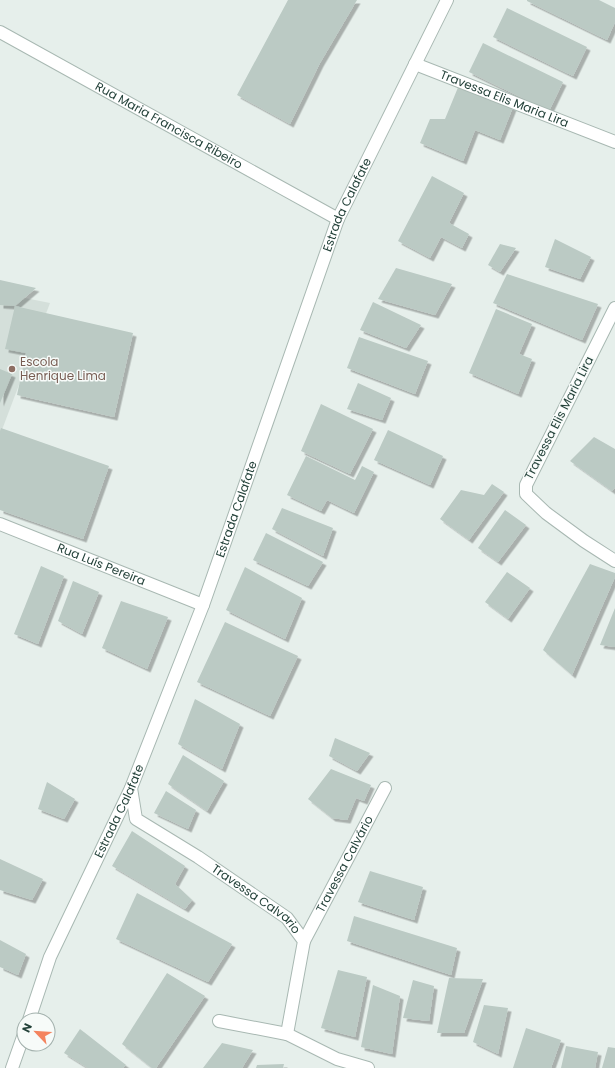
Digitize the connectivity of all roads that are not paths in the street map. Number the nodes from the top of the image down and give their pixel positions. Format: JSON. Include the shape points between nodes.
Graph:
{"nodes":[{"id":1,"x":447,"y":0,"type":"edge"},
{"id":2,"x":0,"y":32,"type":"edge"},
{"id":3,"x":415,"y":64,"type":"junction"},
{"id":4,"x":615,"y":142,"type":"edge"},
{"id":5,"x":338,"y":219,"type":"junction"},
{"id":6,"x":615,"y":308,"type":"edge"},
{"id":7,"x":0,"y":524,"type":"edge"},
{"id":8,"x":615,"y":561,"type":"edge"},
{"id":9,"x":203,"y":605,"type":"junction"},
{"id":10,"x":131,"y":788,"type":"junction"},
{"id":11,"x":385,"y":788,"type":"dead end"},
{"id":12,"x":304,"y":941,"type":"junction"},
{"id":13,"x":32,"y":1012,"type":"edge"},
{"id":14,"x":219,"y":1021,"type":"dead end"},
{"id":15,"x":287,"y":1034,"type":"junction"},
{"id":16,"x":18,"y":1052,"type":"edge"},
{"id":17,"x":12,"y":1068,"type":"edge"},
{"id":18,"x":368,"y":1068,"type":"edge"}],
"edges":[{"from":1,"to":3,"type":"street","name":"Estrada Calafate"},
{"from":2,"to":5,"type":"street","name":"Rua Maria Francisca Ribeiro"},
{"from":3,"to":4,"type":"street","name":"Travessa Elis Maria Lira"},
{"from":3,"to":5,"type":"street","name":"Estrada Calafate"},
{"from":5,"to":9,"type":"street","name":"Estrada Calafate"},
{"from":6,"to":8,"type":"street","name":"Travessa Elis Maria Lira","via":[[526,485],[526,494],[546,513]]},
{"from":7,"to":9,"type":"street","name":"Rua Luís Pereira"},
{"from":9,"to":10,"type":"street","name":"Estrada Calafate"},
{"from":10,"to":12,"type":"street","name":"Travessa Calvario","via":[[136,819],[198,857],[286,918]]},
{"from":10,"to":13,"type":"street","name":"Estrada Calafate","via":[[50,957]]},
{"from":11,"to":12,"type":"street","name":"Travessa Calvário"},
{"from":12,"to":15,"type":"street","name":"Travessa Calvario"},
{"from":14,"to":15,"type":"street"},
{"from":15,"to":18,"type":"street","via":[[337,1059]]},
{"from":16,"to":17,"type":"street"}]}
